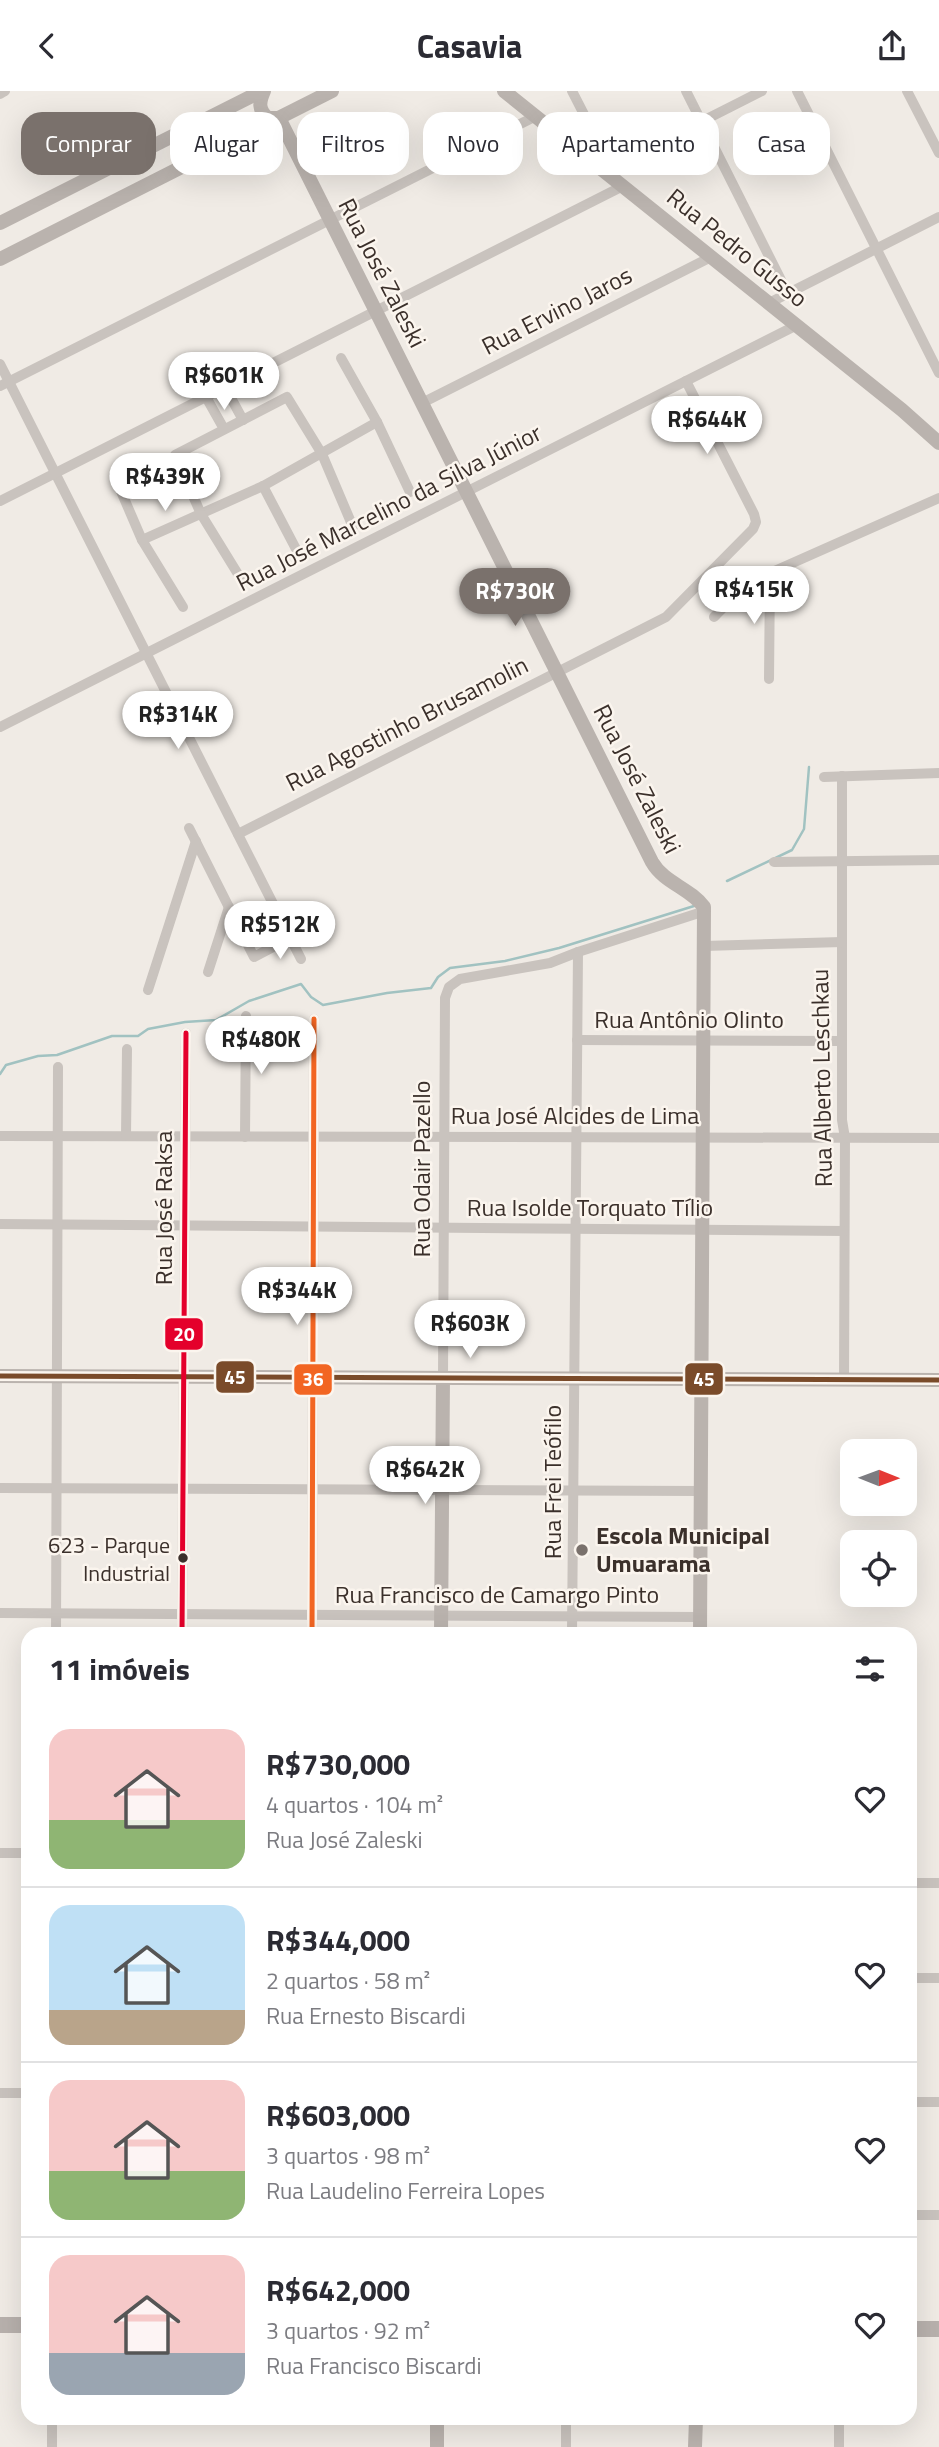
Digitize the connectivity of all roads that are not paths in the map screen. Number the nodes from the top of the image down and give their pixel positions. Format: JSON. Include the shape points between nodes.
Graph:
{"nodes":[{"id":1,"x":5,"y":91,"type":"edge"},
{"id":2,"x":263,"y":91,"type":"edge"},
{"id":3,"x":332,"y":91,"type":"edge"},
{"id":4,"x":504,"y":91,"type":"edge"},
{"id":5,"x":572,"y":91,"type":"edge"},
{"id":6,"x":686,"y":91,"type":"edge"},
{"id":7,"x":762,"y":91,"type":"edge"},
{"id":8,"x":797,"y":91,"type":"edge"},
{"id":9,"x":907,"y":91,"type":"edge"},
{"id":10,"x":0,"y":94,"type":"edge"},
{"id":11,"x":263,"y":112,"type":"edge"},
{"id":12,"x":583,"y":112,"type":"edge"},
{"id":13,"x":696,"y":112,"type":"edge"},
{"id":14,"x":719,"y":112,"type":"edge"},
{"id":15,"x":283,"y":116,"type":"edge"},
{"id":16,"x":536,"y":116,"type":"joint"},
{"id":17,"x":283,"y":126,"type":"edge"},
{"id":18,"x":939,"y":153,"type":"edge"},
{"id":19,"x":719,"y":157,"type":"edge"},
{"id":20,"x":170,"y":173,"type":"edge"},
{"id":21,"x":609,"y":175,"type":"edge"},
{"id":22,"x":623,"y":186,"type":"junction"},
{"id":23,"x":939,"y":217,"type":"edge"},
{"id":24,"x":330,"y":220,"type":"junction"},
{"id":25,"x":0,"y":223,"type":"edge"},
{"id":26,"x":876,"y":249,"type":"junction"},
{"id":27,"x":711,"y":257,"type":"junction"},
{"id":28,"x":0,"y":259,"type":"edge"},
{"id":29,"x":788,"y":294,"type":"junction"},
{"id":30,"x":769,"y":303,"type":"junction"},
{"id":31,"x":376,"y":311,"type":"junction"},
{"id":32,"x":797,"y":325,"type":"junction"},
{"id":33,"x":341,"y":358,"type":"dead end"},
{"id":34,"x":0,"y":364,"type":"edge"},
{"id":35,"x":939,"y":373,"type":"edge"},
{"id":36,"x":686,"y":381,"type":"junction"},
{"id":37,"x":5,"y":384,"type":"edge"},
{"id":38,"x":225,"y":387,"type":"junction"},
{"id":39,"x":206,"y":397,"type":"junction"},
{"id":40,"x":422,"y":403,"type":"junction"},
{"id":41,"x":243,"y":420,"type":"junction"},
{"id":42,"x":377,"y":422,"type":"junction"},
{"id":43,"x":224,"y":429,"type":"junction"},
{"id":44,"x":939,"y":443,"type":"edge"},
{"id":45,"x":322,"y":454,"type":"junction"},
{"id":46,"x":55,"y":473,"type":"junction"},
{"id":47,"x":114,"y":475,"type":"dead end"},
{"id":48,"x":263,"y":486,"type":"junction"},
{"id":49,"x":410,"y":492,"type":"dead end"},
{"id":50,"x":467,"y":493,"type":"junction"},
{"id":51,"x":939,"y":498,"type":"edge"},
{"id":52,"x":0,"y":501,"type":"edge"},
{"id":53,"x":201,"y":514,"type":"junction"},
{"id":54,"x":353,"y":527,"type":"dead end"},
{"id":55,"x":142,"y":540,"type":"junction"},
{"id":56,"x":296,"y":549,"type":"dead end"},
{"id":57,"x":770,"y":573,"type":"junction"},
{"id":58,"x":241,"y":579,"type":"dead end"},
{"id":59,"x":183,"y":607,"type":"dead end"},
{"id":60,"x":714,"y":617,"type":"dead end"},
{"id":61,"x":147,"y":654,"type":"junction"},
{"id":62,"x":557,"y":672,"type":"junction"},
{"id":63,"x":769,"y":679,"type":"dead end"},
{"id":64,"x":0,"y":727,"type":"edge"},
{"id":65,"x":939,"y":773,"type":"edge"},
{"id":66,"x":842,"y":776,"type":"junction"},
{"id":67,"x":824,"y":777,"type":"dead end"},
{"id":68,"x":189,"y":828,"type":"dead end"},
{"id":69,"x":237,"y":834,"type":"junction"},
{"id":70,"x":196,"y":841,"type":"junction"},
{"id":71,"x":939,"y":860,"type":"edge"},
{"id":72,"x":842,"y":861,"type":"junction"},
{"id":73,"x":774,"y":862,"type":"dead end"},
{"id":74,"x":229,"y":907,"type":"junction"},
{"id":75,"x":705,"y":911,"type":"junction"},
{"id":76,"x":283,"y":923,"type":"junction"},
{"id":77,"x":290,"y":938,"type":"junction"},
{"id":78,"x":842,"y":942,"type":"junction"},
{"id":79,"x":247,"y":943,"type":"junction"},
{"id":80,"x":704,"y":946,"type":"junction"},
{"id":81,"x":578,"y":952,"type":"junction"},
{"id":82,"x":301,"y":959,"type":"dead end"},
{"id":83,"x":208,"y":972,"type":"dead end"},
{"id":84,"x":148,"y":990,"type":"dead end"},
{"id":85,"x":246,"y":1016,"type":"dead end"},
{"id":86,"x":314,"y":1019,"type":"dead end"},
{"id":87,"x":186,"y":1033,"type":"dead end"},
{"id":88,"x":577,"y":1040,"type":"junction"},
{"id":89,"x":704,"y":1041,"type":"junction"},
{"id":90,"x":842,"y":1041,"type":"junction"},
{"id":91,"x":127,"y":1049,"type":"dead end"},
{"id":92,"x":58,"y":1067,"type":"dead end"},
{"id":93,"x":0,"y":1136,"type":"edge"},
{"id":94,"x":58,"y":1136,"type":"junction"},
{"id":95,"x":126,"y":1136,"type":"junction"},
{"id":96,"x":185,"y":1136,"type":"junction"},
{"id":97,"x":245,"y":1137,"type":"junction"},
{"id":98,"x":314,"y":1137,"type":"junction"},
{"id":99,"x":444,"y":1137,"type":"junction"},
{"id":100,"x":576,"y":1137,"type":"junction"},
{"id":101,"x":703,"y":1137,"type":"junction"},
{"id":102,"x":845,"y":1138,"type":"junction"},
{"id":103,"x":939,"y":1138,"type":"edge"},
{"id":104,"x":0,"y":1224,"type":"edge"},
{"id":105,"x":57,"y":1224,"type":"junction"},
{"id":106,"x":185,"y":1226,"type":"junction"},
{"id":107,"x":313,"y":1227,"type":"junction"},
{"id":108,"x":444,"y":1227,"type":"junction"},
{"id":109,"x":576,"y":1229,"type":"junction"},
{"id":110,"x":703,"y":1229,"type":"junction"},
{"id":111,"x":844,"y":1231,"type":"junction"},
{"id":112,"x":0,"y":1376,"type":"edge"},
{"id":113,"x":57,"y":1376,"type":"junction"},
{"id":114,"x":184,"y":1377,"type":"junction"},
{"id":115,"x":313,"y":1377,"type":"junction"},
{"id":116,"x":443,"y":1378,"type":"junction"},
{"id":117,"x":574,"y":1378,"type":"junction"},
{"id":118,"x":702,"y":1379,"type":"junction"},
{"id":119,"x":844,"y":1379,"type":"junction"},
{"id":120,"x":939,"y":1380,"type":"edge"},
{"id":121,"x":0,"y":1488,"type":"edge"},
{"id":122,"x":56,"y":1488,"type":"junction"},
{"id":123,"x":183,"y":1489,"type":"junction"},
{"id":124,"x":313,"y":1489,"type":"junction"},
{"id":125,"x":442,"y":1490,"type":"junction"},
{"id":126,"x":574,"y":1490,"type":"junction"},
{"id":127,"x":701,"y":1491,"type":"junction"},
{"id":128,"x":0,"y":1613,"type":"edge"},
{"id":129,"x":56,"y":1613,"type":"junction"},
{"id":130,"x":182,"y":1614,"type":"junction"},
{"id":131,"x":312,"y":1615,"type":"junction"},
{"id":132,"x":442,"y":1615,"type":"junction"},
{"id":133,"x":573,"y":1616,"type":"junction"},
{"id":134,"x":700,"y":1616,"type":"junction"},
{"id":135,"x":56,"y":1627,"type":"edge"},
{"id":136,"x":182,"y":1627,"type":"edge"},
{"id":137,"x":312,"y":1627,"type":"edge"},
{"id":138,"x":442,"y":1627,"type":"edge"},
{"id":139,"x":572,"y":1627,"type":"edge"},
{"id":140,"x":700,"y":1627,"type":"edge"},
{"id":141,"x":0,"y":1853,"type":"edge"},
{"id":142,"x":21,"y":1853,"type":"edge"},
{"id":143,"x":917,"y":1883,"type":"edge"},
{"id":144,"x":939,"y":1883,"type":"edge"},
{"id":145,"x":917,"y":1978,"type":"edge"},
{"id":146,"x":939,"y":1978,"type":"edge"},
{"id":147,"x":0,"y":2093,"type":"edge"},
{"id":148,"x":21,"y":2093,"type":"edge"},
{"id":149,"x":917,"y":2102,"type":"edge"},
{"id":150,"x":939,"y":2102,"type":"edge"},
{"id":151,"x":917,"y":2215,"type":"edge"},
{"id":152,"x":939,"y":2215,"type":"edge"},
{"id":153,"x":0,"y":2325,"type":"edge"},
{"id":154,"x":21,"y":2325,"type":"edge"},
{"id":155,"x":917,"y":2329,"type":"edge"},
{"id":156,"x":939,"y":2329,"type":"edge"},
{"id":157,"x":52,"y":2425,"type":"edge"},
{"id":158,"x":437,"y":2425,"type":"edge"},
{"id":159,"x":566,"y":2425,"type":"edge"},
{"id":160,"x":696,"y":2425,"type":"edge"},
{"id":161,"x":839,"y":2425,"type":"edge"},
{"id":162,"x":52,"y":2447,"type":"edge"},
{"id":163,"x":437,"y":2447,"type":"edge"},
{"id":164,"x":566,"y":2447,"type":"edge"},
{"id":165,"x":695,"y":2447,"type":"edge"},
{"id":166,"x":839,"y":2447,"type":"edge"}],
"edges":[{"from":1,"to":10,"type":"street"},
{"from":2,"to":11,"type":"street","name":"Rua José Zaleski"},
{"from":2,"to":25,"type":"street"},
{"from":3,"to":15,"type":"street"},
{"from":4,"to":16,"type":"street","name":"Rua Pedro Gusso"},
{"from":5,"to":12,"type":"street"},
{"from":6,"to":13,"type":"street"},
{"from":7,"to":14,"type":"street"},
{"from":8,"to":26,"type":"street"},
{"from":9,"to":18,"type":"street"},
{"from":16,"to":24,"type":"street"},
{"from":17,"to":24,"type":"street","name":"Rua José Zaleski"},
{"from":19,"to":29,"type":"street"},
{"from":20,"to":28,"type":"street"},
{"from":21,"to":22,"type":"street","name":"Rua Pedro Gusso"},
{"from":22,"to":27,"type":"street","name":"Rua Pedro Gusso"},
{"from":22,"to":31,"type":"street"},
{"from":23,"to":26,"type":"street"},
{"from":24,"to":31,"type":"street","name":"Rua José Zaleski"},
{"from":24,"to":37,"type":"street"},
{"from":26,"to":29,"type":"street"},
{"from":26,"to":35,"type":"street"},
{"from":27,"to":30,"type":"street","name":"Rua Pedro Gusso"},
{"from":27,"to":40,"type":"street","name":"Rua Ervino Jaros"},
{"from":29,"to":30,"type":"street"},
{"from":30,"to":32,"type":"street","name":"Rua Pedro Gusso"},
{"from":31,"to":38,"type":"street"},
{"from":31,"to":40,"type":"street","name":"Rua José Zaleski"},
{"from":32,"to":36,"type":"street","name":"Rua José Marcelino da Silva Júnior"},
{"from":32,"to":44,"type":"street","name":"Rua Pedro Gusso"},
{"from":33,"to":42,"type":"street"},
{"from":34,"to":37,"type":"street"},
{"from":36,"to":50,"type":"street","name":"Rua José Marcelino da Silva Júnior"},
{"from":36,"to":62,"type":"street","name":"Rua Agostinho Brusamolin","via":[[756,522],[753,529],[666,617]]},
{"from":37,"to":46,"type":"street"},
{"from":38,"to":39,"type":"street"},
{"from":38,"to":41,"type":"street"},
{"from":39,"to":43,"type":"street"},
{"from":39,"to":46,"type":"street"},
{"from":40,"to":50,"type":"street","name":"Rua José Zaleski"},
{"from":41,"to":43,"type":"street"},
{"from":41,"to":45,"type":"street","via":[[287,397]]},
{"from":42,"to":45,"type":"street"},
{"from":42,"to":49,"type":"street"},
{"from":43,"to":53,"type":"street","via":[[175,454]]},
{"from":45,"to":48,"type":"street"},
{"from":45,"to":54,"type":"street"},
{"from":46,"to":52,"type":"street"},
{"from":46,"to":61,"type":"street"},
{"from":47,"to":55,"type":"street"},
{"from":48,"to":53,"type":"street"},
{"from":48,"to":56,"type":"street"},
{"from":50,"to":61,"type":"street","name":"Rua José Marcelino da Silva Júnior"},
{"from":50,"to":62,"type":"street","name":"Rua José Zaleski"},
{"from":51,"to":57,"type":"street"},
{"from":53,"to":55,"type":"street"},
{"from":53,"to":58,"type":"street"},
{"from":55,"to":59,"type":"street"},
{"from":57,"to":60,"type":"street","via":[[755,575]]},
{"from":57,"to":63,"type":"street"},
{"from":61,"to":64,"type":"street","name":"Rua José Marcelino da Silva Júnior"},
{"from":61,"to":69,"type":"street"},
{"from":62,"to":69,"type":"street","name":"Rua Agostinho Brusamolin"},
{"from":62,"to":75,"type":"street","name":"Rua José Zaleski","via":[[655,867],[698,899]]},
{"from":65,"to":66,"type":"street"},
{"from":66,"to":67,"type":"street"},
{"from":66,"to":72,"type":"street","name":"Rua Alberto Leschkau"},
{"from":68,"to":70,"type":"street"},
{"from":69,"to":76,"type":"street"},
{"from":70,"to":74,"type":"street"},
{"from":70,"to":84,"type":"street"},
{"from":71,"to":72,"type":"street"},
{"from":72,"to":73,"type":"street"},
{"from":72,"to":78,"type":"street","name":"Rua Alberto Leschkau"},
{"from":74,"to":79,"type":"street"},
{"from":74,"to":83,"type":"street"},
{"from":75,"to":80,"type":"street"},
{"from":75,"to":81,"type":"street"},
{"from":76,"to":77,"type":"street"},
{"from":76,"to":79,"type":"street"},
{"from":77,"to":79,"type":"street","via":[[254,957]]},
{"from":77,"to":82,"type":"street"},
{"from":78,"to":80,"type":"street"},
{"from":78,"to":90,"type":"street","name":"Rua Alberto Leschkau"},
{"from":80,"to":89,"type":"street"},
{"from":81,"to":88,"type":"street","name":"Rua Frei Teófilo"},
{"from":81,"to":99,"type":"street","name":"Rua Odair Pazello","via":[[550,963],[454,981],[449,987]]},
{"from":85,"to":97,"type":"street"},
{"from":86,"to":98,"type":"street"},
{"from":87,"to":96,"type":"street","name":"Rua José Raksa"},
{"from":88,"to":89,"type":"street","name":"Rua Antônio Olinto"},
{"from":88,"to":100,"type":"street","name":"Rua Frei Teófilo"},
{"from":89,"to":90,"type":"street","name":"Rua Antônio Olinto"},
{"from":89,"to":101,"type":"street"},
{"from":90,"to":102,"type":"street","name":"Rua Alberto Leschkau"},
{"from":91,"to":95,"type":"street"},
{"from":92,"to":94,"type":"street"},
{"from":93,"to":94,"type":"street","name":"Rua José Alcides de Lima"},
{"from":94,"to":95,"type":"street","name":"Rua José Alcides de Lima"},
{"from":94,"to":105,"type":"street"},
{"from":95,"to":96,"type":"street","name":"Rua José Alcides de Lima"},
{"from":96,"to":97,"type":"street","name":"Rua José Alcides de Lima"},
{"from":96,"to":106,"type":"street","name":"Rua José Raksa"},
{"from":97,"to":98,"type":"street","name":"Rua José Alcides de Lima"},
{"from":98,"to":99,"type":"street","name":"Rua José Alcides de Lima"},
{"from":98,"to":107,"type":"street"},
{"from":99,"to":100,"type":"street","name":"Rua José Alcides de Lima"},
{"from":99,"to":108,"type":"street","name":"Rua Odair Pazello"},
{"from":100,"to":101,"type":"street","name":"Rua José Alcides de Lima"},
{"from":100,"to":109,"type":"street","name":"Rua Frei Teófilo"},
{"from":101,"to":102,"type":"street","name":"Rua José Alcides de Lima"},
{"from":101,"to":110,"type":"street"},
{"from":102,"to":103,"type":"street","name":"Rua José Alcides de Lima"},
{"from":102,"to":111,"type":"street","name":"Rua Alberto Leschkau"},
{"from":104,"to":105,"type":"street","name":"Rua Isolde Torquato Tílio"},
{"from":105,"to":106,"type":"street","name":"Rua Isolde Torquato Tílio"},
{"from":105,"to":113,"type":"street"},
{"from":106,"to":107,"type":"street","name":"Rua Isolde Torquato Tílio"},
{"from":106,"to":114,"type":"street","name":"Rua José Raksa"},
{"from":107,"to":108,"type":"street","name":"Rua Isolde Torquato Tílio"},
{"from":107,"to":115,"type":"street"},
{"from":108,"to":109,"type":"street","name":"Rua Isolde Torquato Tílio"},
{"from":108,"to":116,"type":"street","name":"Rua Odair Pazello"},
{"from":109,"to":110,"type":"street","name":"Rua Isolde Torquato Tílio"},
{"from":109,"to":117,"type":"street","name":"Rua Frei Teófilo"},
{"from":110,"to":111,"type":"street","name":"Rua Isolde Torquato Tílio"},
{"from":110,"to":118,"type":"street"},
{"from":111,"to":119,"type":"street","name":"Rua Alberto Leschkau"},
{"from":112,"to":113,"type":"street"},
{"from":113,"to":114,"type":"street"},
{"from":113,"to":122,"type":"street"},
{"from":114,"to":115,"type":"street"},
{"from":114,"to":123,"type":"street","name":"Rua José Raksa"},
{"from":115,"to":116,"type":"street"},
{"from":115,"to":124,"type":"street"},
{"from":116,"to":117,"type":"street"},
{"from":116,"to":125,"type":"street","name":"Rua Odair Pazello"},
{"from":117,"to":118,"type":"street"},
{"from":117,"to":126,"type":"street","name":"Rua Frei Teófilo"},
{"from":118,"to":119,"type":"street"},
{"from":118,"to":127,"type":"street"},
{"from":119,"to":120,"type":"street"},
{"from":121,"to":122,"type":"street"},
{"from":122,"to":123,"type":"street"},
{"from":122,"to":129,"type":"street"},
{"from":123,"to":124,"type":"street"},
{"from":123,"to":130,"type":"street","name":"Rua José Raksa"},
{"from":124,"to":125,"type":"street"},
{"from":124,"to":131,"type":"street"},
{"from":125,"to":126,"type":"street"},
{"from":125,"to":132,"type":"street","name":"Rua Odair Pazello"},
{"from":126,"to":127,"type":"street"},
{"from":126,"to":133,"type":"street","name":"Rua Frei Teófilo"},
{"from":127,"to":134,"type":"street"},
{"from":128,"to":129,"type":"street","name":"Rua Francisco de Camargo Pinto"},
{"from":129,"to":130,"type":"street","name":"Rua Francisco de Camargo Pinto"},
{"from":129,"to":135,"type":"street"},
{"from":130,"to":131,"type":"street","name":"Rua Francisco de Camargo Pinto"},
{"from":130,"to":136,"type":"street","name":"Rua José Raksa"},
{"from":131,"to":132,"type":"street","name":"Rua Francisco de Camargo Pinto"},
{"from":131,"to":137,"type":"street"},
{"from":132,"to":133,"type":"street","name":"Rua Francisco de Camargo Pinto"},
{"from":132,"to":138,"type":"street","name":"Rua Odair Pazello"},
{"from":133,"to":134,"type":"street","name":"Rua Francisco de Camargo Pinto"},
{"from":133,"to":139,"type":"street","name":"Rua Frei Teófilo"},
{"from":134,"to":140,"type":"street"},
{"from":141,"to":142,"type":"street"},
{"from":143,"to":144,"type":"street"},
{"from":145,"to":146,"type":"street"},
{"from":147,"to":148,"type":"street"},
{"from":149,"to":150,"type":"street"},
{"from":151,"to":152,"type":"street"},
{"from":153,"to":154,"type":"main road"},
{"from":155,"to":156,"type":"main road"},
{"from":157,"to":162,"type":"street"},
{"from":158,"to":163,"type":"street"},
{"from":159,"to":164,"type":"street"},
{"from":160,"to":165,"type":"street"},
{"from":161,"to":166,"type":"street"}]}
